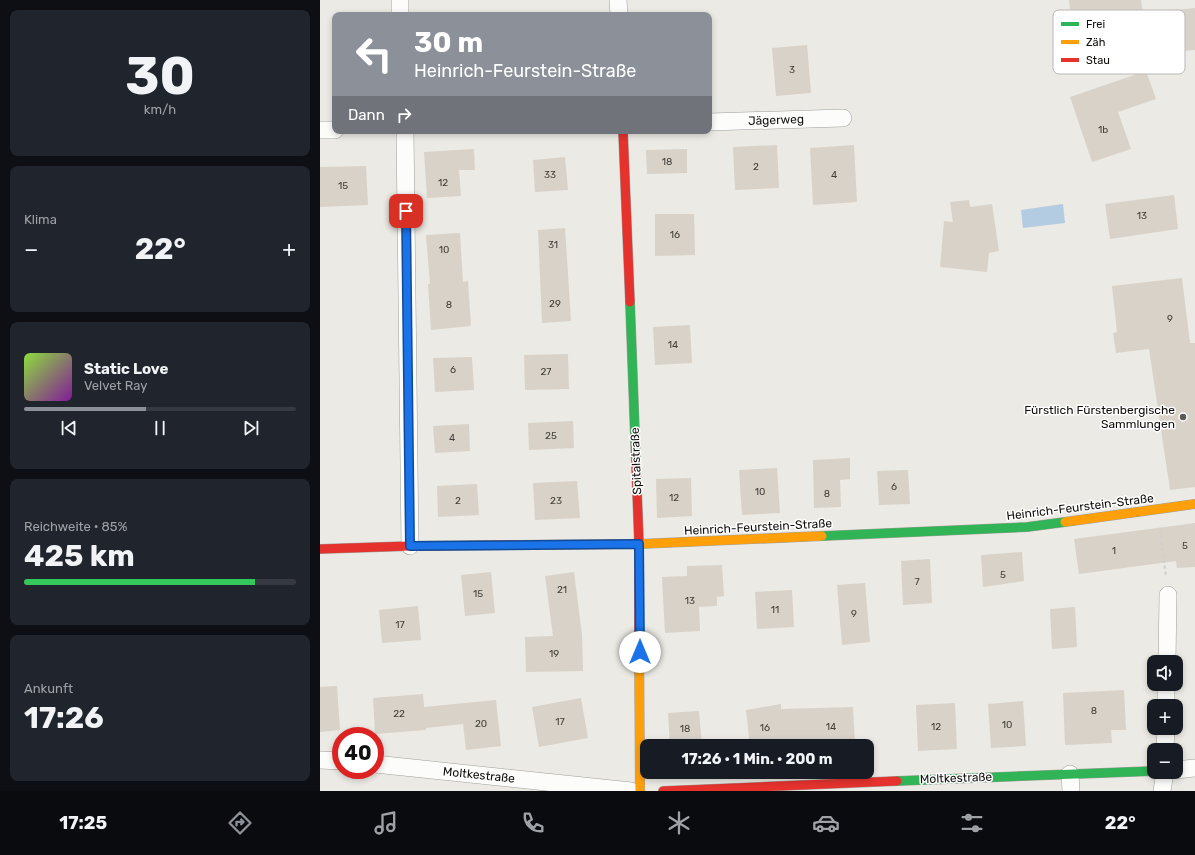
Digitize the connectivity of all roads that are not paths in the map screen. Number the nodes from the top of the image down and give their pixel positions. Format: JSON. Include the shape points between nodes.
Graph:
{"nodes":[{"id":1,"x":400,"y":0,"type":"edge"},
{"id":2,"x":618,"y":0,"type":"edge"},
{"id":3,"x":400,"y":12,"type":"edge"},
{"id":4,"x":618,"y":12,"type":"edge"},
{"id":5,"x":843,"y":118,"type":"dead end"},
{"id":6,"x":712,"y":122,"type":"edge"},
{"id":7,"x":320,"y":130,"type":"edge"},
{"id":8,"x":332,"y":130,"type":"edge"},
{"id":9,"x":405,"y":134,"type":"edge"},
{"id":10,"x":623,"y":134,"type":"edge"},
{"id":11,"x":1195,"y":504,"type":"edge"},
{"id":12,"x":639,"y":544,"type":"junction"},
{"id":13,"x":410,"y":546,"type":"junction"},
{"id":14,"x":320,"y":549,"type":"edge"},
{"id":15,"x":1168,"y":595,"type":"road end"},
{"id":16,"x":1166,"y":655,"type":"edge"},
{"id":17,"x":320,"y":760,"type":"edge"},
{"id":18,"x":332,"y":761,"type":"edge"},
{"id":19,"x":384,"y":765,"type":"edge"},
{"id":20,"x":1195,"y":768,"type":"edge"},
{"id":21,"x":1183,"y":769,"type":"edge"},
{"id":22,"x":1147,"y":771,"type":"edge"},
{"id":23,"x":1070,"y":774,"type":"junction"},
{"id":24,"x":1164,"y":779,"type":"edge"},
{"id":25,"x":631,"y":791,"type":"edge"},
{"id":26,"x":640,"y":791,"type":"edge"},
{"id":27,"x":663,"y":791,"type":"edge"},
{"id":28,"x":1071,"y":791,"type":"edge"},
{"id":29,"x":1162,"y":791,"type":"edge"}],
"edges":[{"from":1,"to":3,"type":"street"},
{"from":2,"to":4,"type":"street"},
{"from":5,"to":6,"type":"street","name":"Jägerweg"},
{"from":7,"to":8,"type":"street"},
{"from":9,"to":13,"type":"street"},
{"from":10,"to":12,"type":"street","name":"Spitalstraße"},
{"from":11,"to":12,"type":"street","name":"Heinrich-Feurstein-Straße","via":[[1027,527]]},
{"from":12,"to":13,"type":"street","name":"Heinrich-Feurstein-Straße"},
{"from":12,"to":26,"type":"street","name":"Spitalstraße"},
{"from":13,"to":14,"type":"street","name":"Heinrich-Feurstein-Straße"},
{"from":15,"to":16,"type":"street"},
{"from":17,"to":18,"type":"street"},
{"from":19,"to":25,"type":"street","name":"Moltkestraße"},
{"from":20,"to":21,"type":"street"},
{"from":22,"to":23,"type":"street","name":"Moltkestraße"},
{"from":23,"to":27,"type":"street","name":"Moltkestraße"},
{"from":23,"to":28,"type":"street"},
{"from":24,"to":29,"type":"street"}]}
